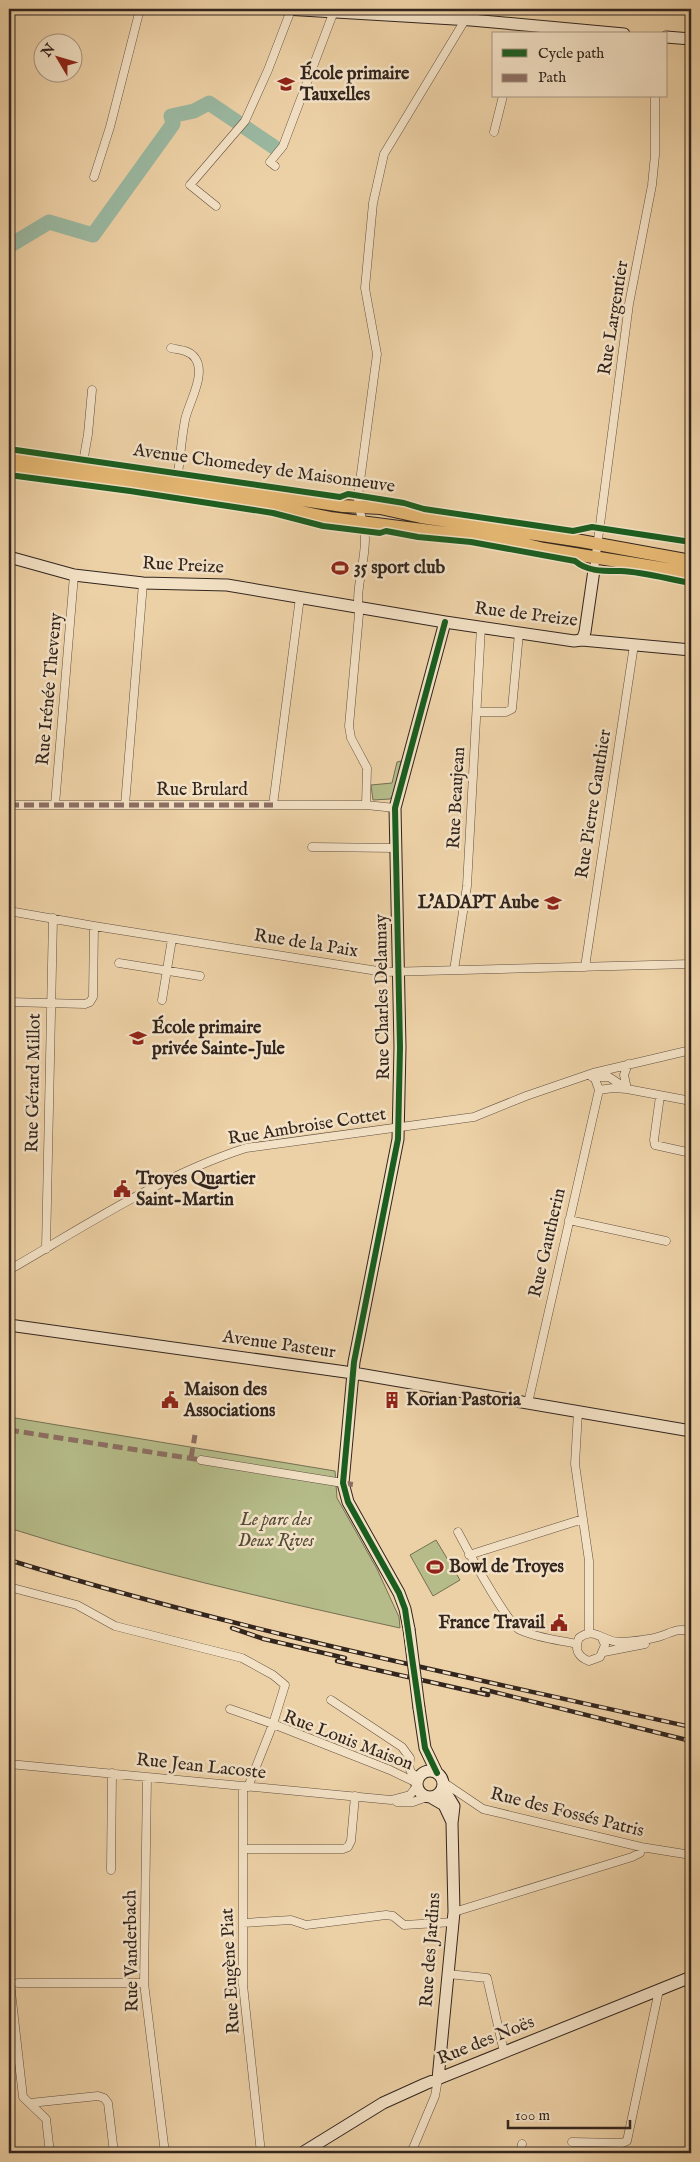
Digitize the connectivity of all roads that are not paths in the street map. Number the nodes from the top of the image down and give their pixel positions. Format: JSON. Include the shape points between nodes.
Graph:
{"nodes":[{"id":1,"x":140,"y":9,"type":"edge"},
{"id":2,"x":288,"y":9,"type":"edge"},
{"id":3,"x":477,"y":9,"type":"edge"},
{"id":4,"x":334,"y":11,"type":"junction"},
{"id":5,"x":372,"y":11,"type":"edge"},
{"id":6,"x":468,"y":20,"type":"junction"},
{"id":7,"x":520,"y":29,"type":"edge"},
{"id":8,"x":582,"y":32,"type":"edge"},
{"id":9,"x":668,"y":37,"type":"edge"},
{"id":10,"x":691,"y":39,"type":"edge"},
{"id":11,"x":502,"y":98,"type":"edge"},
{"id":12,"x":655,"y":98,"type":"edge"},
{"id":13,"x":494,"y":132,"type":"dead end"},
{"id":14,"x":275,"y":166,"type":"dead end"},
{"id":15,"x":94,"y":177,"type":"dead end"},
{"id":16,"x":216,"y":206,"type":"dead end"},
{"id":17,"x":171,"y":348,"type":"dead end"},
{"id":18,"x":92,"y":390,"type":"dead end"},
{"id":19,"x":9,"y":457,"type":"edge"},
{"id":20,"x":9,"y":468,"type":"edge"},
{"id":21,"x":82,"y":468,"type":"junction"},
{"id":22,"x":177,"y":481,"type":"junction"},
{"id":23,"x":358,"y":506,"type":"junction"},
{"id":24,"x":362,"y":522,"type":"junction"},
{"id":25,"x":598,"y":544,"type":"junction"},
{"id":26,"x":9,"y":557,"type":"edge"},
{"id":27,"x":691,"y":561,"type":"edge"},
{"id":28,"x":595,"y":564,"type":"junction"},
{"id":29,"x":691,"y":573,"type":"edge"},
{"id":30,"x":74,"y":575,"type":"junction"},
{"id":31,"x":143,"y":583,"type":"junction"},
{"id":32,"x":300,"y":597,"type":"junction"},
{"id":33,"x":357,"y":606,"type":"junction"},
{"id":34,"x":445,"y":622,"type":"junction"},
{"id":35,"x":481,"y":627,"type":"junction"},
{"id":36,"x":519,"y":633,"type":"junction"},
{"id":37,"x":582,"y":640,"type":"junction"},
{"id":38,"x":634,"y":645,"type":"junction"},
{"id":39,"x":691,"y":650,"type":"edge"},
{"id":40,"x":477,"y":712,"type":"junction"},
{"id":41,"x":9,"y":805,"type":"edge"},
{"id":42,"x":55,"y":805,"type":"junction"},
{"id":43,"x":125,"y":805,"type":"junction"},
{"id":44,"x":274,"y":805,"type":"junction"},
{"id":45,"x":366,"y":805,"type":"junction"},
{"id":46,"x":395,"y":808,"type":"junction"},
{"id":47,"x":312,"y":848,"type":"dead end"},
{"id":48,"x":396,"y":848,"type":"junction"},
{"id":49,"x":9,"y":911,"type":"edge"},
{"id":50,"x":53,"y":918,"type":"junction"},
{"id":51,"x":94,"y":926,"type":"junction"},
{"id":52,"x":172,"y":939,"type":"junction"},
{"id":53,"x":119,"y":963,"type":"dead end"},
{"id":54,"x":691,"y":964,"type":"edge"},
{"id":55,"x":585,"y":967,"type":"junction"},
{"id":56,"x":167,"y":970,"type":"junction"},
{"id":57,"x":454,"y":970,"type":"junction"},
{"id":58,"x":399,"y":971,"type":"junction"},
{"id":59,"x":200,"y":976,"type":"dead end"},
{"id":60,"x":162,"y":1000,"type":"dead end"},
{"id":61,"x":9,"y":1002,"type":"edge"},
{"id":62,"x":50,"y":1003,"type":"junction"},
{"id":63,"x":691,"y":1050,"type":"edge"},
{"id":64,"x":628,"y":1064,"type":"junction"},
{"id":65,"x":592,"y":1076,"type":"junction"},
{"id":66,"x":628,"y":1089,"type":"junction"},
{"id":67,"x":599,"y":1090,"type":"junction"},
{"id":68,"x":660,"y":1096,"type":"junction"},
{"id":69,"x":691,"y":1101,"type":"edge"},
{"id":70,"x":399,"y":1127,"type":"junction"},
{"id":71,"x":691,"y":1152,"type":"edge"},
{"id":72,"x":569,"y":1220,"type":"junction"},
{"id":73,"x":666,"y":1241,"type":"dead end"},
{"id":74,"x":46,"y":1249,"type":"junction"},
{"id":75,"x":9,"y":1270,"type":"edge"},
{"id":76,"x":9,"y":1325,"type":"edge"},
{"id":77,"x":353,"y":1373,"type":"junction"},
{"id":78,"x":528,"y":1403,"type":"junction"},
{"id":79,"x":578,"y":1412,"type":"junction"},
{"id":80,"x":691,"y":1431,"type":"edge"},
{"id":81,"x":202,"y":1460,"type":"dead end"},
{"id":82,"x":343,"y":1483,"type":"junction"},
{"id":83,"x":584,"y":1519,"type":"junction"},
{"id":84,"x":458,"y":1532,"type":"dead end"},
{"id":85,"x":469,"y":1555,"type":"junction"},
{"id":86,"x":9,"y":1588,"type":"edge"},
{"id":87,"x":691,"y":1631,"type":"edge"},
{"id":88,"x":589,"y":1632,"type":"junction"},
{"id":89,"x":602,"y":1638,"type":"junction"},
{"id":90,"x":577,"y":1644,"type":"junction"},
{"id":91,"x":646,"y":1644,"type":"dead end"},
{"id":92,"x":604,"y":1652,"type":"junction"},
{"id":93,"x":331,"y":1700,"type":"dead end"},
{"id":94,"x":230,"y":1709,"type":"dead end"},
{"id":95,"x":273,"y":1724,"type":"junction"},
{"id":96,"x":425,"y":1748,"type":"junction"},
{"id":97,"x":9,"y":1764,"type":"edge"},
{"id":98,"x":112,"y":1773,"type":"junction"},
{"id":99,"x":147,"y":1777,"type":"junction"},
{"id":100,"x":418,"y":1780,"type":"junction"},
{"id":101,"x":441,"y":1781,"type":"junction"},
{"id":102,"x":246,"y":1787,"type":"junction"},
{"id":103,"x":355,"y":1796,"type":"junction"},
{"id":104,"x":430,"y":1798,"type":"junction"},
{"id":105,"x":391,"y":1800,"type":"junction"},
{"id":106,"x":452,"y":1823,"type":"junction"},
{"id":107,"x":641,"y":1847,"type":"junction"},
{"id":108,"x":242,"y":1849,"type":"junction"},
{"id":109,"x":691,"y":1855,"type":"edge"},
{"id":110,"x":111,"y":1870,"type":"dead end"},
{"id":111,"x":454,"y":1917,"type":"junction"},
{"id":112,"x":243,"y":1923,"type":"junction"},
{"id":113,"x":9,"y":1974,"type":"edge"},
{"id":114,"x":448,"y":1974,"type":"junction"},
{"id":115,"x":691,"y":1977,"type":"edge"},
{"id":116,"x":18,"y":1983,"type":"dead end"},
{"id":117,"x":144,"y":1983,"type":"junction"},
{"id":118,"x":659,"y":1990,"type":"junction"},
{"id":119,"x":504,"y":2052,"type":"junction"},
{"id":120,"x":438,"y":2079,"type":"junction"},
{"id":121,"x":51,"y":2101,"type":"junction"},
{"id":122,"x":30,"y":2103,"type":"junction"},
{"id":123,"x":46,"y":2119,"type":"junction"},
{"id":124,"x":572,"y":2142,"type":"dead end"},
{"id":125,"x":522,"y":2144,"type":"dead end"},
{"id":126,"x":308,"y":2152,"type":"edge"},
{"id":127,"x":50,"y":2153,"type":"edge"},
{"id":128,"x":114,"y":2153,"type":"edge"},
{"id":129,"x":164,"y":2153,"type":"edge"},
{"id":130,"x":262,"y":2153,"type":"edge"},
{"id":131,"x":411,"y":2153,"type":"edge"},
{"id":132,"x":520,"y":2153,"type":"edge"}],
"edges":[{"from":1,"to":15,"type":"street"},
{"from":2,"to":4,"type":"street"},
{"from":2,"to":16,"type":"street","via":[[268,70],[242,124],[190,185]]},
{"from":3,"to":6,"type":"street"},
{"from":4,"to":5,"type":"street"},
{"from":4,"to":14,"type":"street","via":[[283,146],[270,162]]},
{"from":5,"to":6,"type":"street"},
{"from":6,"to":7,"type":"street"},
{"from":6,"to":23,"type":"street","via":[[384,154],[373,202],[365,288],[377,354]]},
{"from":7,"to":8,"type":"street"},
{"from":9,"to":10,"type":"street"},
{"from":11,"to":13,"type":"street"},
{"from":12,"to":25,"type":"street","name":"Rue Largentier","via":[[652,187],[629,304]]},
{"from":17,"to":22,"type":"street","via":[[189,352],[195,358],[199,374],[186,418]]},
{"from":18,"to":21,"type":"street"},
{"from":19,"to":21,"type":"main road","name":"Avenue Chomedey de Maisonneuve"},
{"from":20,"to":24,"type":"main road"},
{"from":21,"to":22,"type":"main road","name":"Avenue Chomedey de Maisonneuve"},
{"from":22,"to":23,"type":"main road","name":"Avenue Chomedey de Maisonneuve"},
{"from":23,"to":24,"type":"street"},
{"from":23,"to":25,"type":"main road","name":"Avenue Chomedey de Maisonneuve"},
{"from":24,"to":28,"type":"main road","via":[[515,542]]},
{"from":24,"to":33,"type":"street","via":[[365,541]]},
{"from":25,"to":27,"type":"main road","name":"Avenue Chomedey de Maisonneuve"},
{"from":25,"to":28,"type":"street","name":"Rue Largentier"},
{"from":26,"to":30,"type":"street","name":"Rue Preize"},
{"from":28,"to":29,"type":"main road"},
{"from":28,"to":37,"type":"street"},
{"from":30,"to":31,"type":"street","name":"Rue Preize"},
{"from":30,"to":42,"type":"street","name":"Rue Irénée Theveny"},
{"from":31,"to":32,"type":"street","name":"Rue Preize","via":[[227,585]]},
{"from":31,"to":43,"type":"street"},
{"from":32,"to":33,"type":"street","name":"Rue Preize"},
{"from":32,"to":44,"type":"street"},
{"from":33,"to":34,"type":"street","name":"Rue de Preize"},
{"from":33,"to":45,"type":"street","via":[[359,614],[349,717],[351,738],[367,768]]},
{"from":34,"to":35,"type":"street","name":"Rue de Preize"},
{"from":34,"to":46,"type":"street","name":"Rue Charles Delaunay"},
{"from":35,"to":36,"type":"street","name":"Rue de Preize"},
{"from":35,"to":40,"type":"street","name":"Rue Beaujean"},
{"from":36,"to":37,"type":"street","name":"Rue de Preize"},
{"from":36,"to":40,"type":"street","via":[[512,709]]},
{"from":37,"to":38,"type":"street","name":"Rue de Preize"},
{"from":38,"to":39,"type":"street","name":"Rue de Preize"},
{"from":38,"to":55,"type":"street","name":"Rue Pierre Gauthier"},
{"from":40,"to":57,"type":"street","name":"Rue Beaujean","via":[[467,886]]},
{"from":41,"to":42,"type":"street","name":"Rue Brulard"},
{"from":42,"to":43,"type":"street","name":"Rue Brulard"},
{"from":43,"to":44,"type":"street","name":"Rue Brulard"},
{"from":44,"to":45,"type":"street","name":"Rue Brulard"},
{"from":45,"to":46,"type":"street","name":"Rue Brulard"},
{"from":46,"to":48,"type":"street","name":"Rue Charles Delaunay"},
{"from":47,"to":48,"type":"street"},
{"from":48,"to":58,"type":"street","name":"Rue Charles Delaunay"},
{"from":49,"to":50,"type":"street","name":"Rue de la Paix"},
{"from":50,"to":51,"type":"street","name":"Rue de la Paix"},
{"from":50,"to":62,"type":"street","name":"Rue Gérard Millot"},
{"from":51,"to":52,"type":"street","name":"Rue de la Paix"},
{"from":51,"to":62,"type":"street","via":[[93,997],[85,1004]]},
{"from":52,"to":56,"type":"street"},
{"from":52,"to":58,"type":"street","name":"Rue de la Paix","via":[[384,972]]},
{"from":53,"to":56,"type":"street"},
{"from":54,"to":55,"type":"street","name":"Rue de la Paix"},
{"from":55,"to":57,"type":"street","name":"Rue de la Paix"},
{"from":56,"to":59,"type":"street"},
{"from":56,"to":60,"type":"street"},
{"from":57,"to":58,"type":"street","name":"Rue de la Paix"},
{"from":58,"to":70,"type":"street","name":"Rue Charles Delaunay"},
{"from":61,"to":62,"type":"street"},
{"from":62,"to":74,"type":"street","name":"Rue Gérard Millot"},
{"from":63,"to":64,"type":"street","name":"Rue Ambroise Cottet"},
{"from":64,"to":65,"type":"street","name":"Rue Ambroise Cottet"},
{"from":64,"to":66,"type":"street","via":[[624,1075]]},
{"from":65,"to":66,"type":"street","via":[[609,1077]]},
{"from":65,"to":67,"type":"street","name":"Rue Gautherin"},
{"from":65,"to":70,"type":"street","name":"Rue Ambroise Cottet","via":[[526,1096],[474,1117]]},
{"from":66,"to":67,"type":"street"},
{"from":66,"to":68,"type":"street"},
{"from":67,"to":72,"type":"street","name":"Rue Gautherin"},
{"from":68,"to":69,"type":"street"},
{"from":68,"to":71,"type":"street","via":[[655,1145]]},
{"from":70,"to":74,"type":"street","name":"Rue Ambroise Cottet","via":[[246,1148],[220,1156],[139,1196]]},
{"from":70,"to":77,"type":"street","name":"Rue Charles Delaunay"},
{"from":72,"to":73,"type":"street"},
{"from":72,"to":78,"type":"street","name":"Rue Gautherin"},
{"from":74,"to":75,"type":"street","name":"Rue Ambroise Cottet"},
{"from":76,"to":77,"type":"street","name":"Avenue Pasteur"},
{"from":77,"to":78,"type":"street","name":"Avenue Pasteur"},
{"from":77,"to":82,"type":"street","name":"Rue Charles Delaunay"},
{"from":78,"to":79,"type":"street","name":"Avenue Pasteur"},
{"from":79,"to":80,"type":"street","name":"Avenue Pasteur"},
{"from":79,"to":83,"type":"street","via":[[576,1464]]},
{"from":81,"to":82,"type":"street"},
{"from":82,"to":96,"type":"street","bridge":true,"via":[[348,1502],[406,1609]]},
{"from":83,"to":85,"type":"street"},
{"from":83,"to":88,"type":"street","via":[[589,1561]]},
{"from":84,"to":85,"type":"street"},
{"from":85,"to":90,"type":"street","via":[[518,1628],[532,1635]]},
{"from":86,"to":95,"type":"street","via":[[77,1605],[115,1626],[253,1663],[284,1683],[285,1689]]},
{"from":87,"to":89,"type":"street","via":[[669,1631],[662,1636],[620,1643]]},
{"from":88,"to":89,"type":"street"},
{"from":88,"to":90,"type":"street","via":[[579,1638]]},
{"from":89,"to":92,"type":"street"},
{"from":90,"to":92,"type":"street","via":[[579,1655],[589,1661]]},
{"from":91,"to":92,"type":"street"},
{"from":93,"to":100,"type":"street","via":[[402,1747],[410,1758],[409,1770]]},
{"from":94,"to":95,"type":"street"},
{"from":95,"to":100,"type":"street","name":"Rue Louis Maison"},
{"from":95,"to":102,"type":"street","name":"Rue Louis Maison"},
{"from":96,"to":100,"type":"street"},
{"from":96,"to":101,"type":"street","name":"Rue des Jardins"},
{"from":97,"to":98,"type":"street","name":"Rue Jean Lacoste"},
{"from":98,"to":99,"type":"street","name":"Rue Jean Lacoste"},
{"from":98,"to":110,"type":"street"},
{"from":99,"to":102,"type":"street","name":"Rue Jean Lacoste"},
{"from":99,"to":117,"type":"street","name":"Rue Vanderbach"},
{"from":100,"to":101,"type":"street","via":[[429,1771]]},
{"from":100,"to":104,"type":"street","via":[[420,1793]]},
{"from":100,"to":105,"type":"street","name":"Rue Jean Lacoste","via":[[410,1796]]},
{"from":101,"to":104,"type":"street","via":[[439,1794]]},
{"from":101,"to":106,"type":"street","name":"Rue des Jardins","via":[[454,1806]]},
{"from":101,"to":107,"type":"street","name":"Rue des Fossés Patris","via":[[482,1809]]},
{"from":102,"to":103,"type":"street","name":"Rue Jean Lacoste"},
{"from":102,"to":108,"type":"street","name":"Rue Eugène Piat"},
{"from":103,"to":105,"type":"street","name":"Rue Jean Lacoste"},
{"from":103,"to":108,"type":"street","via":[[348,1847]]},
{"from":104,"to":105,"type":"street","name":"Rue Jean Lacoste","via":[[406,1803]]},
{"from":104,"to":106,"type":"street","via":[[444,1805]]},
{"from":106,"to":111,"type":"street","name":"Rue des Jardins"},
{"from":107,"to":109,"type":"street","name":"Rue des Fossés Patris"},
{"from":107,"to":111,"type":"street","via":[[640,1853],[632,1857]]},
{"from":108,"to":112,"type":"street","name":"Rue Eugène Piat"},
{"from":111,"to":112,"type":"street","via":[[404,1925],[386,1914],[306,1924],[291,1920]]},
{"from":111,"to":114,"type":"street","name":"Rue des Jardins"},
{"from":112,"to":130,"type":"street","name":"Rue Eugène Piat","via":[[243,1985]]},
{"from":113,"to":122,"type":"street","via":[[23,2097]]},
{"from":114,"to":119,"type":"street","via":[[487,1978]]},
{"from":114,"to":120,"type":"street","name":"Rue des Jardins"},
{"from":115,"to":118,"type":"street","name":"Rue des Noës"},
{"from":116,"to":117,"type":"street"},
{"from":117,"to":129,"type":"street","name":"Rue Vanderbach"},
{"from":118,"to":119,"type":"street","name":"Rue des Noës"},
{"from":118,"to":124,"type":"street","via":[[627,2140],[622,2143]]},
{"from":119,"to":120,"type":"street","name":"Rue des Noës"},
{"from":120,"to":126,"type":"street","name":"Rue des Noës","via":[[383,2104]]},
{"from":120,"to":131,"type":"street","via":[[435,2096]]},
{"from":121,"to":122,"type":"street"},
{"from":121,"to":123,"type":"street"},
{"from":121,"to":128,"type":"street","via":[[104,2098],[108,2103]]},
{"from":122,"to":123,"type":"street"},
{"from":123,"to":127,"type":"street"},
{"from":125,"to":132,"type":"street"}]}
